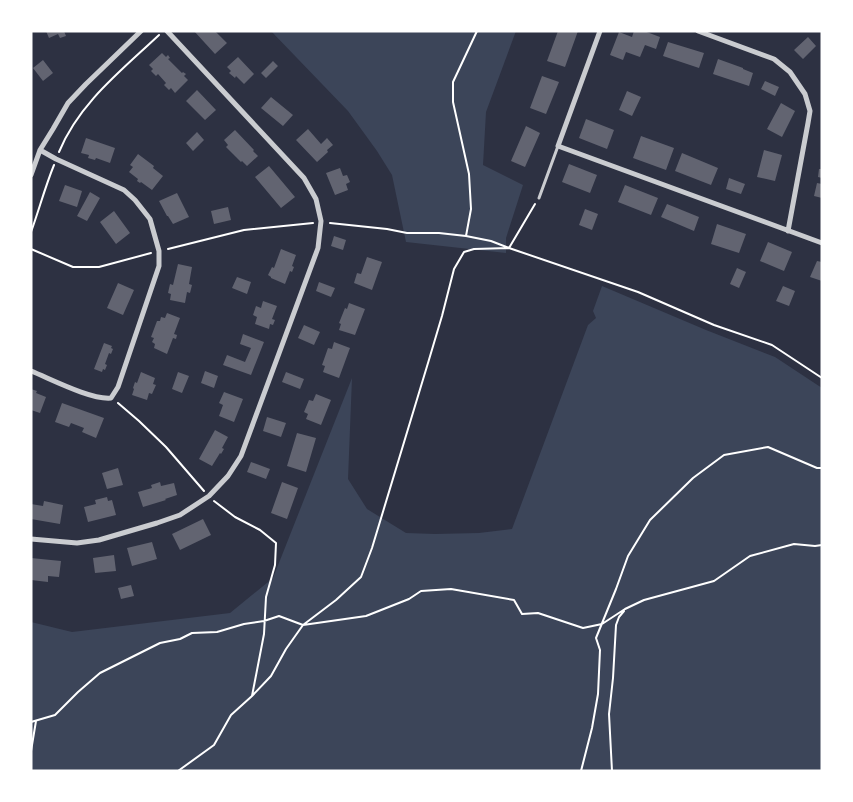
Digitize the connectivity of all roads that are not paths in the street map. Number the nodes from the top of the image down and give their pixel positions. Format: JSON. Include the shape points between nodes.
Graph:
{"nodes":[{"id":1,"x":141,"y":31,"type":"edge"},
{"id":2,"x":167,"y":31,"type":"edge"},
{"id":3,"x":600,"y":31,"type":"edge"},
{"id":4,"x":698,"y":31,"type":"edge"},
{"id":5,"x":558,"y":146,"type":"junction"},
{"id":6,"x":40,"y":150,"type":"junction"},
{"id":7,"x":31,"y":175,"type":"edge"},
{"id":8,"x":539,"y":198,"type":"road end"},
{"id":9,"x":788,"y":231,"type":"junction"},
{"id":10,"x":822,"y":243,"type":"edge"},
{"id":11,"x":31,"y":371,"type":"edge"},
{"id":12,"x":31,"y":539,"type":"edge"}],
"edges":[{"from":1,"to":6,"type":"street","via":[[68,103]]},
{"from":2,"to":12,"type":"street","via":[[304,178],[316,200],[321,222],[318,248],[241,456],[209,496],[180,515],[99,540],[77,543]]},
{"from":3,"to":5,"type":"street"},
{"from":4,"to":9,"type":"street","via":[[774,59],[790,72],[805,94],[810,111]]},
{"from":5,"to":8,"type":"lane"},
{"from":5,"to":9,"type":"street"},
{"from":6,"to":7,"type":"street"},
{"from":6,"to":11,"type":"street","via":[[124,190],[135,200],[150,220],[159,251],[159,266],[118,387],[111,398],[90,395]]},
{"from":9,"to":10,"type":"street"}]}
